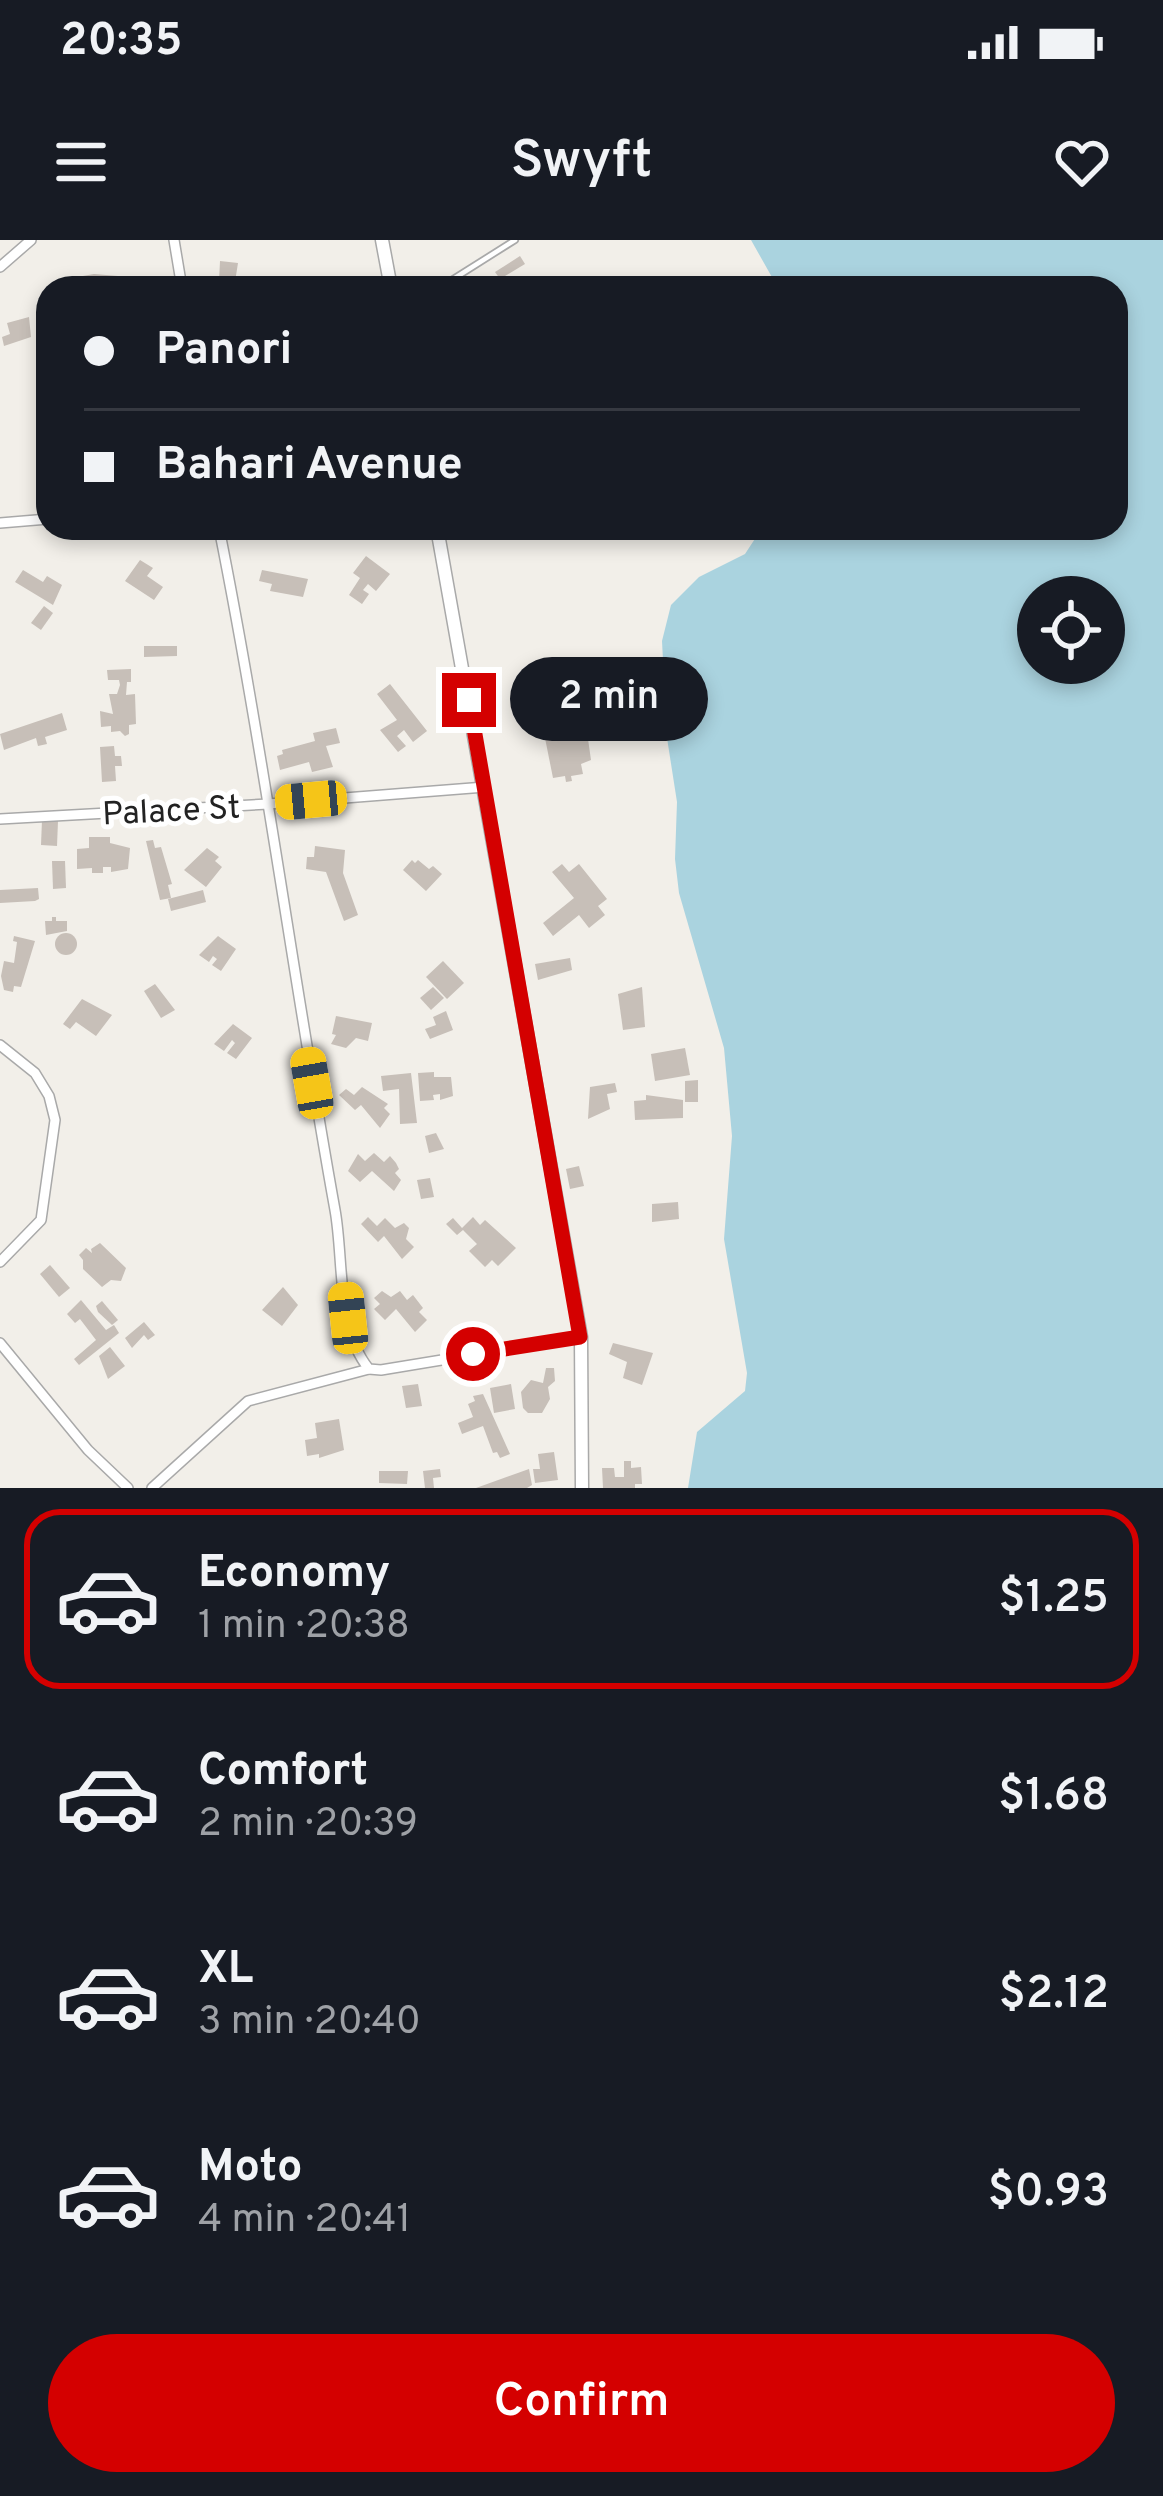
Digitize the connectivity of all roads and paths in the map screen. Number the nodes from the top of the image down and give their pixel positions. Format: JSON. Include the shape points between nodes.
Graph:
{"nodes":[{"id":1,"x":31,"y":240,"type":"edge"},
{"id":2,"x":174,"y":240,"type":"edge"},
{"id":3,"x":382,"y":240,"type":"edge"},
{"id":4,"x":515,"y":240,"type":"edge"},
{"id":5,"x":0,"y":267,"type":"edge"},
{"id":6,"x":180,"y":276,"type":"edge"},
{"id":7,"x":389,"y":276,"type":"edge"},
{"id":8,"x":458,"y":276,"type":"edge"},
{"id":9,"x":36,"y":520,"type":"edge"},
{"id":10,"x":0,"y":523,"type":"edge"},
{"id":11,"x":221,"y":540,"type":"edge"},
{"id":12,"x":439,"y":540,"type":"edge"},
{"id":13,"x":485,"y":787,"type":"junction"},
{"id":14,"x":268,"y":804,"type":"junction"},
{"id":15,"x":0,"y":818,"type":"edge"},
{"id":16,"x":0,"y":1045,"type":"edge"},
{"id":17,"x":0,"y":1262,"type":"edge"},
{"id":18,"x":580,"y":1337,"type":"junction"},
{"id":19,"x":0,"y":1343,"type":"edge"},
{"id":20,"x":369,"y":1369,"type":"junction"},
{"id":21,"x":128,"y":1488,"type":"edge"},
{"id":22,"x":152,"y":1488,"type":"edge"},
{"id":23,"x":582,"y":1488,"type":"edge"}],
"edges":[{"from":1,"to":5,"type":"street"},
{"from":2,"to":6,"type":"street"},
{"from":3,"to":7,"type":"street"},
{"from":4,"to":8,"type":"lane"},
{"from":9,"to":10,"type":"street"},
{"from":11,"to":14,"type":"street"},
{"from":12,"to":13,"type":"street"},
{"from":13,"to":14,"type":"street","name":"Palace St"},
{"from":13,"to":18,"type":"street"},
{"from":14,"to":15,"type":"street","name":"Palace St"},
{"from":14,"to":20,"type":"street","via":[[348,1318]]},
{"from":16,"to":17,"type":"street","via":[[35,1073],[55,1120],[41,1220]]},
{"from":18,"to":20,"type":"street"},
{"from":18,"to":23,"type":"street"},
{"from":19,"to":21,"type":"street"},
{"from":20,"to":22,"type":"street","via":[[248,1401]]}]}
